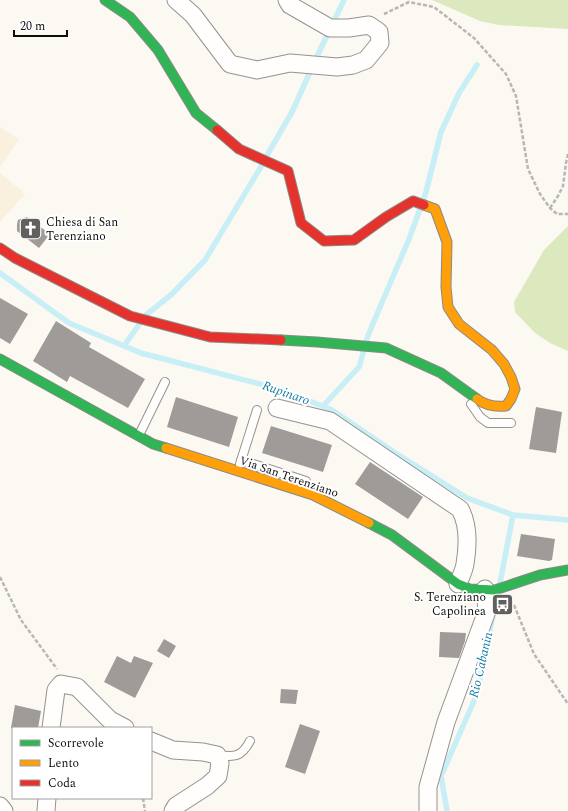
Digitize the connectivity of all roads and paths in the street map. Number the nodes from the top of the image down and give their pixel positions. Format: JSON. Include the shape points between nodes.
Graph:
{"nodes":[{"id":1,"x":105,"y":0,"type":"edge"},
{"id":2,"x":176,"y":0,"type":"edge"},
{"id":3,"x":287,"y":0,"type":"edge"},
{"id":4,"x":369,"y":25,"type":"junction"},
{"id":5,"x":568,"y":154,"type":"edge"},
{"id":6,"x":550,"y":208,"type":"junction"},
{"id":7,"x":568,"y":214,"type":"edge"},
{"id":8,"x":0,"y":248,"type":"edge"},
{"id":9,"x":0,"y":359,"type":"edge"},
{"id":10,"x":165,"y":382,"type":"dead end"},
{"id":11,"x":457,"y":384,"type":"junction"},
{"id":12,"x":277,"y":408,"type":"dead end"},
{"id":13,"x":257,"y":410,"type":"dead end"},
{"id":14,"x":511,"y":423,"type":"dead end"},
{"id":15,"x":138,"y":436,"type":"junction"},
{"id":16,"x":241,"y":460,"type":"junction"},
{"id":17,"x":238,"y":471,"type":"junction"},
{"id":18,"x":306,"y":481,"type":"dead end"},
{"id":19,"x":568,"y":570,"type":"edge"},
{"id":20,"x":0,"y":577,"type":"edge"},
{"id":21,"x":458,"y":584,"type":"junction"},
{"id":22,"x":507,"y":586,"type":"junction"},
{"id":23,"x":484,"y":589,"type":"junction"},
{"id":24,"x":58,"y":671,"type":"dead end"},
{"id":25,"x":568,"y":704,"type":"edge"},
{"id":26,"x":51,"y":727,"type":"edge"},
{"id":27,"x":123,"y":727,"type":"edge"},
{"id":28,"x":152,"y":741,"type":"edge"},
{"id":29,"x":250,"y":741,"type":"dead end"},
{"id":30,"x":217,"y":755,"type":"junction"},
{"id":31,"x":47,"y":799,"type":"edge"},
{"id":32,"x":143,"y":799,"type":"edge"},
{"id":33,"x":0,"y":806,"type":"edge"},
{"id":34,"x":4,"y":811,"type":"edge"},
{"id":35,"x":46,"y":811,"type":"edge"},
{"id":36,"x":144,"y":811,"type":"edge"},
{"id":37,"x":173,"y":811,"type":"edge"},
{"id":38,"x":428,"y":811,"type":"edge"}],
"edges":[{"from":1,"to":11,"type":"street","via":[[130,17],[158,50],[196,112],[239,149],[288,171],[302,223],[324,241],[354,240],[413,201],[435,209],[447,242],[448,307],[459,324],[492,350],[504,364],[515,389],[506,406],[494,407],[482,403]]},
{"from":2,"to":4,"type":"street","via":[[192,14],[230,64],[257,70],[290,63],[336,67],[366,60],[380,43],[379,32]]},
{"from":3,"to":4,"type":"street","via":[[290,6],[330,28]]},
{"from":4,"to":6,"type":"path","via":[[382,14],[408,2],[434,7],[474,38],[506,74],[516,96],[528,168],[540,194]]},
{"from":5,"to":6,"type":"path","via":[[563,186]]},
{"from":6,"to":7,"type":"path","via":[[557,214]]},
{"from":8,"to":11,"type":"street","via":[[130,316],[210,337],[386,348],[441,373]]},
{"from":9,"to":15,"type":"street","name":"Via San Terenziano"},
{"from":10,"to":15,"type":"lane"},
{"from":11,"to":14,"type":"lane","via":[[480,417],[488,423]]},
{"from":12,"to":21,"type":"street","via":[[330,421],[460,509],[466,522],[466,544],[465,565]]},
{"from":13,"to":16,"type":"lane"},
{"from":15,"to":17,"type":"street","name":"Via San Terenziano","via":[[153,444]]},
{"from":16,"to":17,"type":"lane"},
{"from":16,"to":18,"type":"lane"},
{"from":17,"to":21,"type":"street","name":"Via San Terenziano","via":[[313,496],[351,513],[392,535]]},
{"from":19,"to":22,"type":"street","name":"Via San Terenziano","via":[[540,574]]},
{"from":20,"to":24,"type":"path","via":[[21,620]]},
{"from":21,"to":23,"type":"street","name":"Via San Terenziano"},
{"from":22,"to":23,"type":"street","name":"Via San Terenziano","via":[[495,590]]},
{"from":22,"to":25,"type":"path","via":[[534,654]]},
{"from":23,"to":38,"type":"street","via":[[487,611],[446,722],[428,787]]},
{"from":26,"to":27,"type":"street","via":[[56,690],[61,684],[77,687],[110,720]]},
{"from":28,"to":30,"type":"street","via":[[173,750]]},
{"from":29,"to":30,"type":"lane","via":[[240,754],[231,757]]},
{"from":30,"to":37,"type":"street","via":[[220,763],[218,776],[176,806]]},
{"from":31,"to":35,"type":"street"},
{"from":32,"to":36,"type":"path"},
{"from":33,"to":34,"type":"street"}]}
